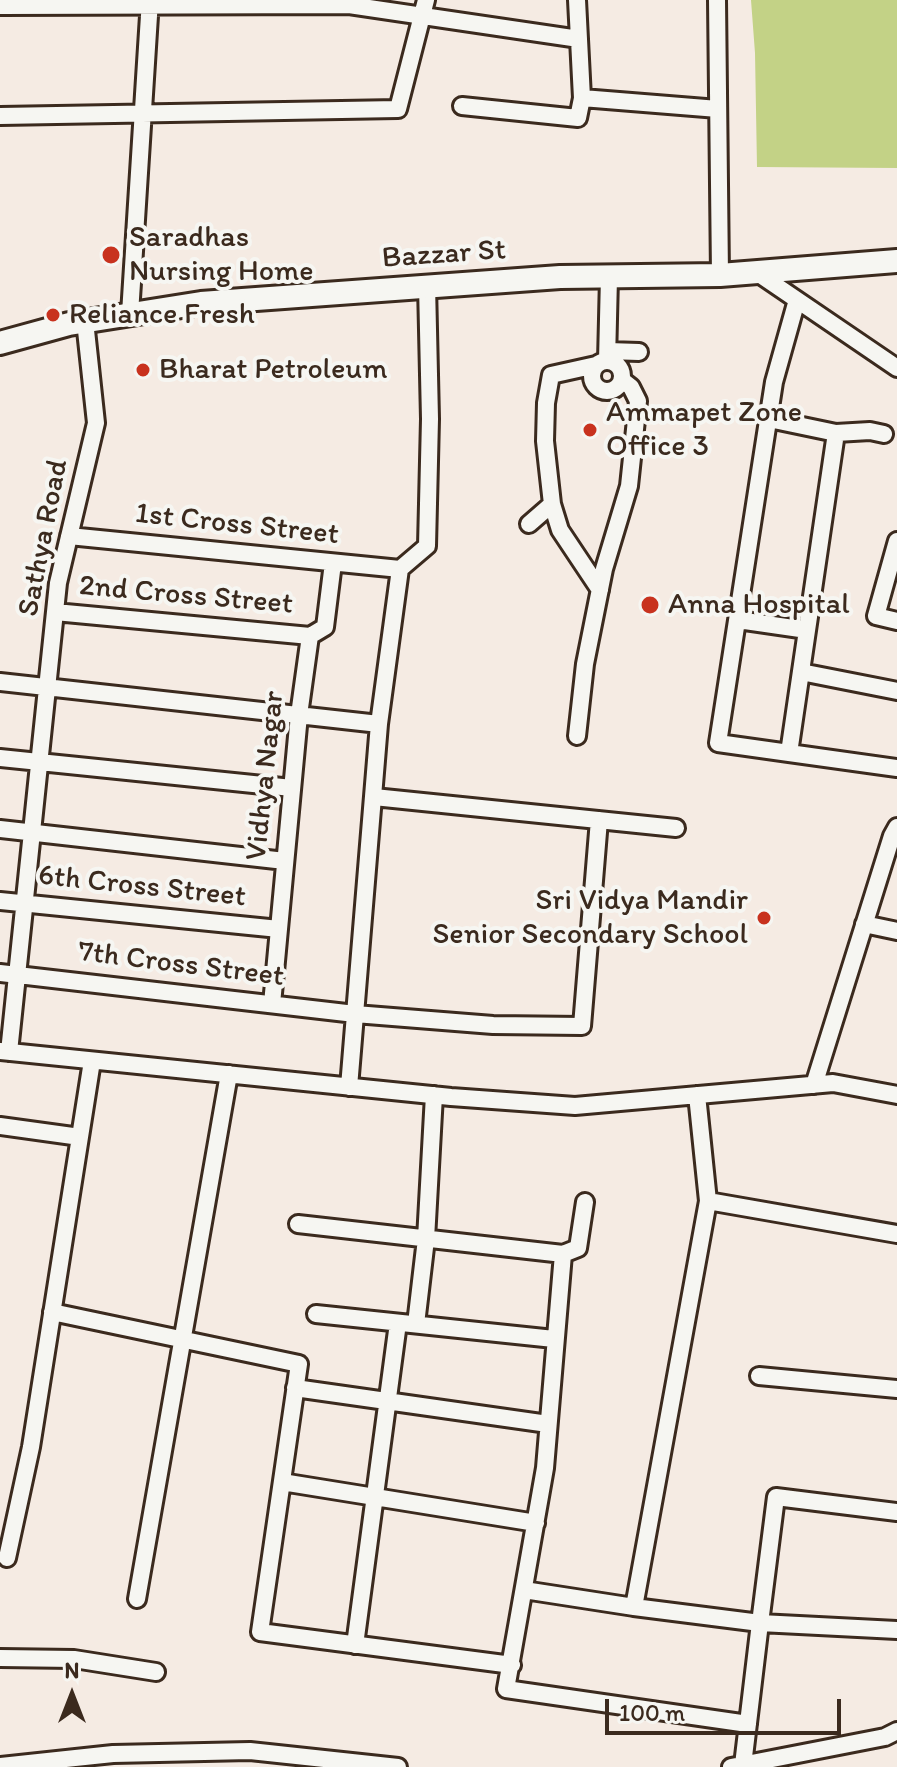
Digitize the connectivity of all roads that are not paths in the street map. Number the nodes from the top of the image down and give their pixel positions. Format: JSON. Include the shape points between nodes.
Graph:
{"nodes":[{"id":1,"x":577,"y":0,"type":"edge"},
{"id":2,"x":717,"y":0,"type":"edge"},
{"id":3,"x":150,"y":2,"type":"edge"},
{"id":4,"x":0,"y":6,"type":"edge"},
{"id":5,"x":424,"y":7,"type":"edge"},
{"id":6,"x":579,"y":39,"type":"junction"},
{"id":7,"x":582,"y":98,"type":"junction"},
{"id":8,"x":462,"y":106,"type":"dead end"},
{"id":9,"x":718,"y":109,"type":"junction"},
{"id":10,"x":142,"y":113,"type":"junction"},
{"id":11,"x":0,"y":116,"type":"edge"},
{"id":12,"x":897,"y":261,"type":"edge"},
{"id":13,"x":756,"y":272,"type":"junction"},
{"id":14,"x":720,"y":275,"type":"junction"},
{"id":15,"x":609,"y":277,"type":"junction"},
{"id":16,"x":427,"y":286,"type":"junction"},
{"id":17,"x":797,"y":300,"type":"junction"},
{"id":18,"x":130,"y":314,"type":"junction"},
{"id":19,"x":85,"y":321,"type":"junction"},
{"id":20,"x":0,"y":343,"type":"edge"},
{"id":21,"x":639,"y":352,"type":"dead end"},
{"id":22,"x":604,"y":359,"type":"junction"},
{"id":23,"x":897,"y":368,"type":"edge"},
{"id":24,"x":622,"y":380,"type":"junction"},
{"id":25,"x":769,"y":419,"type":"junction"},
{"id":26,"x":836,"y":433,"type":"junction"},
{"id":27,"x":884,"y":434,"type":"dead end"},
{"id":28,"x":552,"y":504,"type":"junction"},
{"id":29,"x":529,"y":524,"type":"dead end"},
{"id":30,"x":69,"y":536,"type":"junction"},
{"id":31,"x":897,"y":541,"type":"edge"},
{"id":32,"x":333,"y":563,"type":"junction"},
{"id":33,"x":400,"y":569,"type":"junction"},
{"id":34,"x":600,"y":590,"type":"junction"},
{"id":35,"x":55,"y":612,"type":"junction"},
{"id":36,"x":738,"y":620,"type":"junction"},
{"id":37,"x":897,"y":621,"type":"edge"},
{"id":38,"x":807,"y":630,"type":"junction"},
{"id":39,"x":310,"y":636,"type":"junction"},
{"id":40,"x":801,"y":672,"type":"junction"},
{"id":41,"x":0,"y":682,"type":"edge"},
{"id":42,"x":48,"y":687,"type":"junction"},
{"id":43,"x":897,"y":691,"type":"edge"},
{"id":44,"x":299,"y":715,"type":"junction"},
{"id":45,"x":379,"y":724,"type":"junction"},
{"id":46,"x":577,"y":736,"type":"dead end"},
{"id":47,"x":789,"y":753,"type":"junction"},
{"id":48,"x":0,"y":758,"type":"edge"},
{"id":49,"x":40,"y":762,"type":"junction"},
{"id":50,"x":897,"y":768,"type":"edge"},
{"id":51,"x":292,"y":788,"type":"junction"},
{"id":52,"x":374,"y":797,"type":"junction"},
{"id":53,"x":599,"y":820,"type":"junction"},
{"id":54,"x":897,"y":827,"type":"edge"},
{"id":55,"x":676,"y":828,"type":"dead end"},
{"id":56,"x":0,"y":829,"type":"edge"},
{"id":57,"x":33,"y":832,"type":"junction"},
{"id":58,"x":285,"y":861,"type":"junction"},
{"id":59,"x":0,"y":901,"type":"edge"},
{"id":60,"x":25,"y":903,"type":"junction"},
{"id":61,"x":864,"y":924,"type":"junction"},
{"id":62,"x":279,"y":929,"type":"junction"},
{"id":63,"x":897,"y":931,"type":"edge"},
{"id":64,"x":8,"y":974,"type":"edge"},
{"id":65,"x":272,"y":1004,"type":"junction"},
{"id":66,"x":355,"y":1014,"type":"junction"},
{"id":67,"x":4,"y":1052,"type":"edge"},
{"id":68,"x":92,"y":1061,"type":"junction"},
{"id":69,"x":229,"y":1074,"type":"junction"},
{"id":70,"x":814,"y":1085,"type":"junction"},
{"id":71,"x":349,"y":1087,"type":"junction"},
{"id":72,"x":434,"y":1095,"type":"junction"},
{"id":73,"x":697,"y":1095,"type":"junction"},
{"id":74,"x":897,"y":1095,"type":"edge"},
{"id":75,"x":0,"y":1126,"type":"edge"},
{"id":76,"x":80,"y":1137,"type":"junction"},
{"id":77,"x":708,"y":1201,"type":"junction"},
{"id":78,"x":585,"y":1202,"type":"dead end"},
{"id":79,"x":298,"y":1224,"type":"dead end"},
{"id":80,"x":897,"y":1234,"type":"edge"},
{"id":81,"x":426,"y":1239,"type":"junction"},
{"id":82,"x":563,"y":1254,"type":"junction"},
{"id":83,"x":52,"y":1312,"type":"junction"},
{"id":84,"x":316,"y":1314,"type":"dead end"},
{"id":85,"x":398,"y":1323,"type":"junction"},
{"id":86,"x":416,"y":1324,"type":"junction"},
{"id":87,"x":554,"y":1339,"type":"junction"},
{"id":88,"x":182,"y":1341,"type":"junction"},
{"id":89,"x":759,"y":1376,"type":"dead end"},
{"id":90,"x":295,"y":1388,"type":"junction"},
{"id":91,"x":897,"y":1389,"type":"edge"},
{"id":92,"x":388,"y":1401,"type":"junction"},
{"id":93,"x":548,"y":1424,"type":"junction"},
{"id":94,"x":282,"y":1482,"type":"junction"},
{"id":95,"x":375,"y":1498,"type":"junction"},
{"id":96,"x":897,"y":1512,"type":"edge"},
{"id":97,"x":536,"y":1523,"type":"junction"},
{"id":98,"x":7,"y":1558,"type":"dead end"},
{"id":99,"x":524,"y":1590,"type":"junction"},
{"id":100,"x":137,"y":1599,"type":"dead end"},
{"id":101,"x":634,"y":1607,"type":"junction"},
{"id":102,"x":760,"y":1623,"type":"junction"},
{"id":103,"x":897,"y":1630,"type":"edge"},
{"id":104,"x":355,"y":1645,"type":"junction"},
{"id":105,"x":0,"y":1658,"type":"edge"},
{"id":106,"x":512,"y":1665,"type":"junction"},
{"id":107,"x":156,"y":1672,"type":"dead end"},
{"id":108,"x":748,"y":1724,"type":"junction"},
{"id":109,"x":897,"y":1731,"type":"edge"},
{"id":110,"x":172,"y":1760,"type":"edge"},
{"id":111,"x":0,"y":1766,"type":"edge"},
{"id":112,"x":737,"y":1766,"type":"edge"},
{"id":113,"x":398,"y":1767,"type":"edge"}],
"edges":[{"from":1,"to":6,"type":"street"},
{"from":2,"to":9,"type":"street"},
{"from":3,"to":4,"type":"street"},
{"from":3,"to":5,"type":"street"},
{"from":3,"to":10,"type":"street"},
{"from":5,"to":6,"type":"street"},
{"from":5,"to":10,"type":"street","via":[[398,109]]},
{"from":6,"to":7,"type":"street"},
{"from":7,"to":8,"type":"street","via":[[578,118]]},
{"from":7,"to":9,"type":"street"},
{"from":9,"to":14,"type":"street"},
{"from":10,"to":11,"type":"street"},
{"from":10,"to":18,"type":"street"},
{"from":12,"to":13,"type":"main road","name":"Bazzar St"},
{"from":13,"to":14,"type":"main road","name":"Bazzar St"},
{"from":13,"to":17,"type":"street"},
{"from":14,"to":15,"type":"main road","name":"Bazzar St"},
{"from":15,"to":16,"type":"main road","name":"Bazzar St"},
{"from":15,"to":22,"type":"street"},
{"from":16,"to":18,"type":"main road","name":"Bazzar St","via":[[201,303]]},
{"from":16,"to":33,"type":"street","via":[[427,546]]},
{"from":17,"to":23,"type":"street"},
{"from":17,"to":25,"type":"street"},
{"from":18,"to":19,"type":"main road","name":"Bazzar St"},
{"from":19,"to":20,"type":"main road","name":"Bazzar St"},
{"from":19,"to":30,"type":"street","name":"Sathya Road","via":[[96,423]]},
{"from":21,"to":22,"type":"street"},
{"from":22,"to":24,"type":"street","via":[[619,366]]},
{"from":22,"to":24,"type":"street","via":[[592,379],[602,391],[612,391]]},
{"from":22,"to":28,"type":"street","via":[[551,375],[545,441]]},
{"from":24,"to":34,"type":"street","via":[[638,401],[629,486]]},
{"from":25,"to":26,"type":"street"},
{"from":25,"to":36,"type":"street"},
{"from":26,"to":27,"type":"street"},
{"from":26,"to":38,"type":"street"},
{"from":28,"to":29,"type":"street"},
{"from":28,"to":34,"type":"street","via":[[560,530]]},
{"from":30,"to":32,"type":"street","name":"1st Cross Street"},
{"from":30,"to":35,"type":"street","name":"Sathya Road"},
{"from":31,"to":37,"type":"street","via":[[876,616]]},
{"from":32,"to":33,"type":"street","name":"1st Cross Street"},
{"from":32,"to":39,"type":"street","name":"Vidhya Nagar","via":[[325,627]]},
{"from":33,"to":45,"type":"street"},
{"from":34,"to":46,"type":"street"},
{"from":35,"to":39,"type":"street","name":"2nd Cross Street"},
{"from":35,"to":42,"type":"street","name":"Sathya Road"},
{"from":36,"to":38,"type":"street"},
{"from":36,"to":47,"type":"street","via":[[718,743]]},
{"from":38,"to":40,"type":"street"},
{"from":39,"to":44,"type":"street","name":"Vidhya Nagar"},
{"from":40,"to":43,"type":"street"},
{"from":40,"to":47,"type":"street"},
{"from":41,"to":42,"type":"street"},
{"from":42,"to":44,"type":"street"},
{"from":42,"to":49,"type":"street","name":"Sathya Road"},
{"from":44,"to":45,"type":"street"},
{"from":44,"to":51,"type":"street","name":"Vidhya Nagar"},
{"from":45,"to":52,"type":"street"},
{"from":47,"to":50,"type":"street"},
{"from":48,"to":49,"type":"street"},
{"from":49,"to":51,"type":"street"},
{"from":49,"to":57,"type":"street","name":"Sathya Road"},
{"from":51,"to":58,"type":"street","name":"Vidhya Nagar"},
{"from":52,"to":53,"type":"street"},
{"from":52,"to":66,"type":"street"},
{"from":53,"to":55,"type":"street"},
{"from":53,"to":66,"type":"street","name":"7th Cross Street","via":[[582,1026]]},
{"from":54,"to":61,"type":"street"},
{"from":56,"to":57,"type":"street"},
{"from":57,"to":58,"type":"street"},
{"from":57,"to":60,"type":"street","name":"Sathya Road"},
{"from":58,"to":62,"type":"street","name":"Vidhya Nagar"},
{"from":59,"to":60,"type":"street","name":"6th Cross Street"},
{"from":60,"to":62,"type":"street","name":"6th Cross Street"},
{"from":60,"to":64,"type":"street","name":"Sathya Road"},
{"from":61,"to":63,"type":"street"},
{"from":61,"to":70,"type":"street"},
{"from":62,"to":65,"type":"street","name":"Vidhya Nagar"},
{"from":64,"to":65,"type":"street","name":"7th Cross Street"},
{"from":64,"to":67,"type":"street","name":"Sathya Road"},
{"from":65,"to":66,"type":"street","name":"7th Cross Street"},
{"from":66,"to":71,"type":"street"},
{"from":67,"to":68,"type":"street"},
{"from":68,"to":69,"type":"street"},
{"from":68,"to":76,"type":"street"},
{"from":69,"to":71,"type":"street"},
{"from":69,"to":88,"type":"street"},
{"from":70,"to":73,"type":"street"},
{"from":70,"to":74,"type":"street","via":[[833,1083]]},
{"from":71,"to":72,"type":"street"},
{"from":72,"to":73,"type":"street","via":[[575,1106]]},
{"from":72,"to":81,"type":"street"},
{"from":73,"to":77,"type":"street"},
{"from":75,"to":76,"type":"street"},
{"from":76,"to":83,"type":"street"},
{"from":77,"to":80,"type":"street"},
{"from":77,"to":101,"type":"street"},
{"from":78,"to":82,"type":"street","via":[[578,1248]]},
{"from":79,"to":81,"type":"street"},
{"from":81,"to":82,"type":"street"},
{"from":81,"to":86,"type":"street"},
{"from":82,"to":87,"type":"street"},
{"from":83,"to":88,"type":"street"},
{"from":83,"to":98,"type":"street"},
{"from":84,"to":85,"type":"street"},
{"from":85,"to":86,"type":"street"},
{"from":85,"to":92,"type":"street"},
{"from":86,"to":87,"type":"street"},
{"from":87,"to":93,"type":"street"},
{"from":88,"to":90,"type":"street","via":[[299,1364]]},
{"from":88,"to":100,"type":"street"},
{"from":89,"to":91,"type":"street"},
{"from":90,"to":92,"type":"street"},
{"from":90,"to":94,"type":"street"},
{"from":92,"to":93,"type":"street"},
{"from":92,"to":95,"type":"street"},
{"from":93,"to":97,"type":"street"},
{"from":94,"to":95,"type":"street"},
{"from":94,"to":104,"type":"street","via":[[260,1632]]},
{"from":95,"to":97,"type":"street"},
{"from":95,"to":104,"type":"street"},
{"from":96,"to":102,"type":"street","via":[[776,1497]]},
{"from":97,"to":99,"type":"street"},
{"from":99,"to":101,"type":"street"},
{"from":99,"to":106,"type":"street"},
{"from":101,"to":102,"type":"street"},
{"from":102,"to":103,"type":"street"},
{"from":102,"to":108,"type":"street"},
{"from":104,"to":106,"type":"street"},
{"from":105,"to":107,"type":"street","via":[[74,1659]]},
{"from":106,"to":108,"type":"street","via":[[506,1689]]},
{"from":108,"to":112,"type":"street"},
{"from":109,"to":112,"type":"street"},
{"from":110,"to":111,"type":"street","via":[[113,1754]]},
{"from":110,"to":113,"type":"street","via":[[250,1751]]}]}
